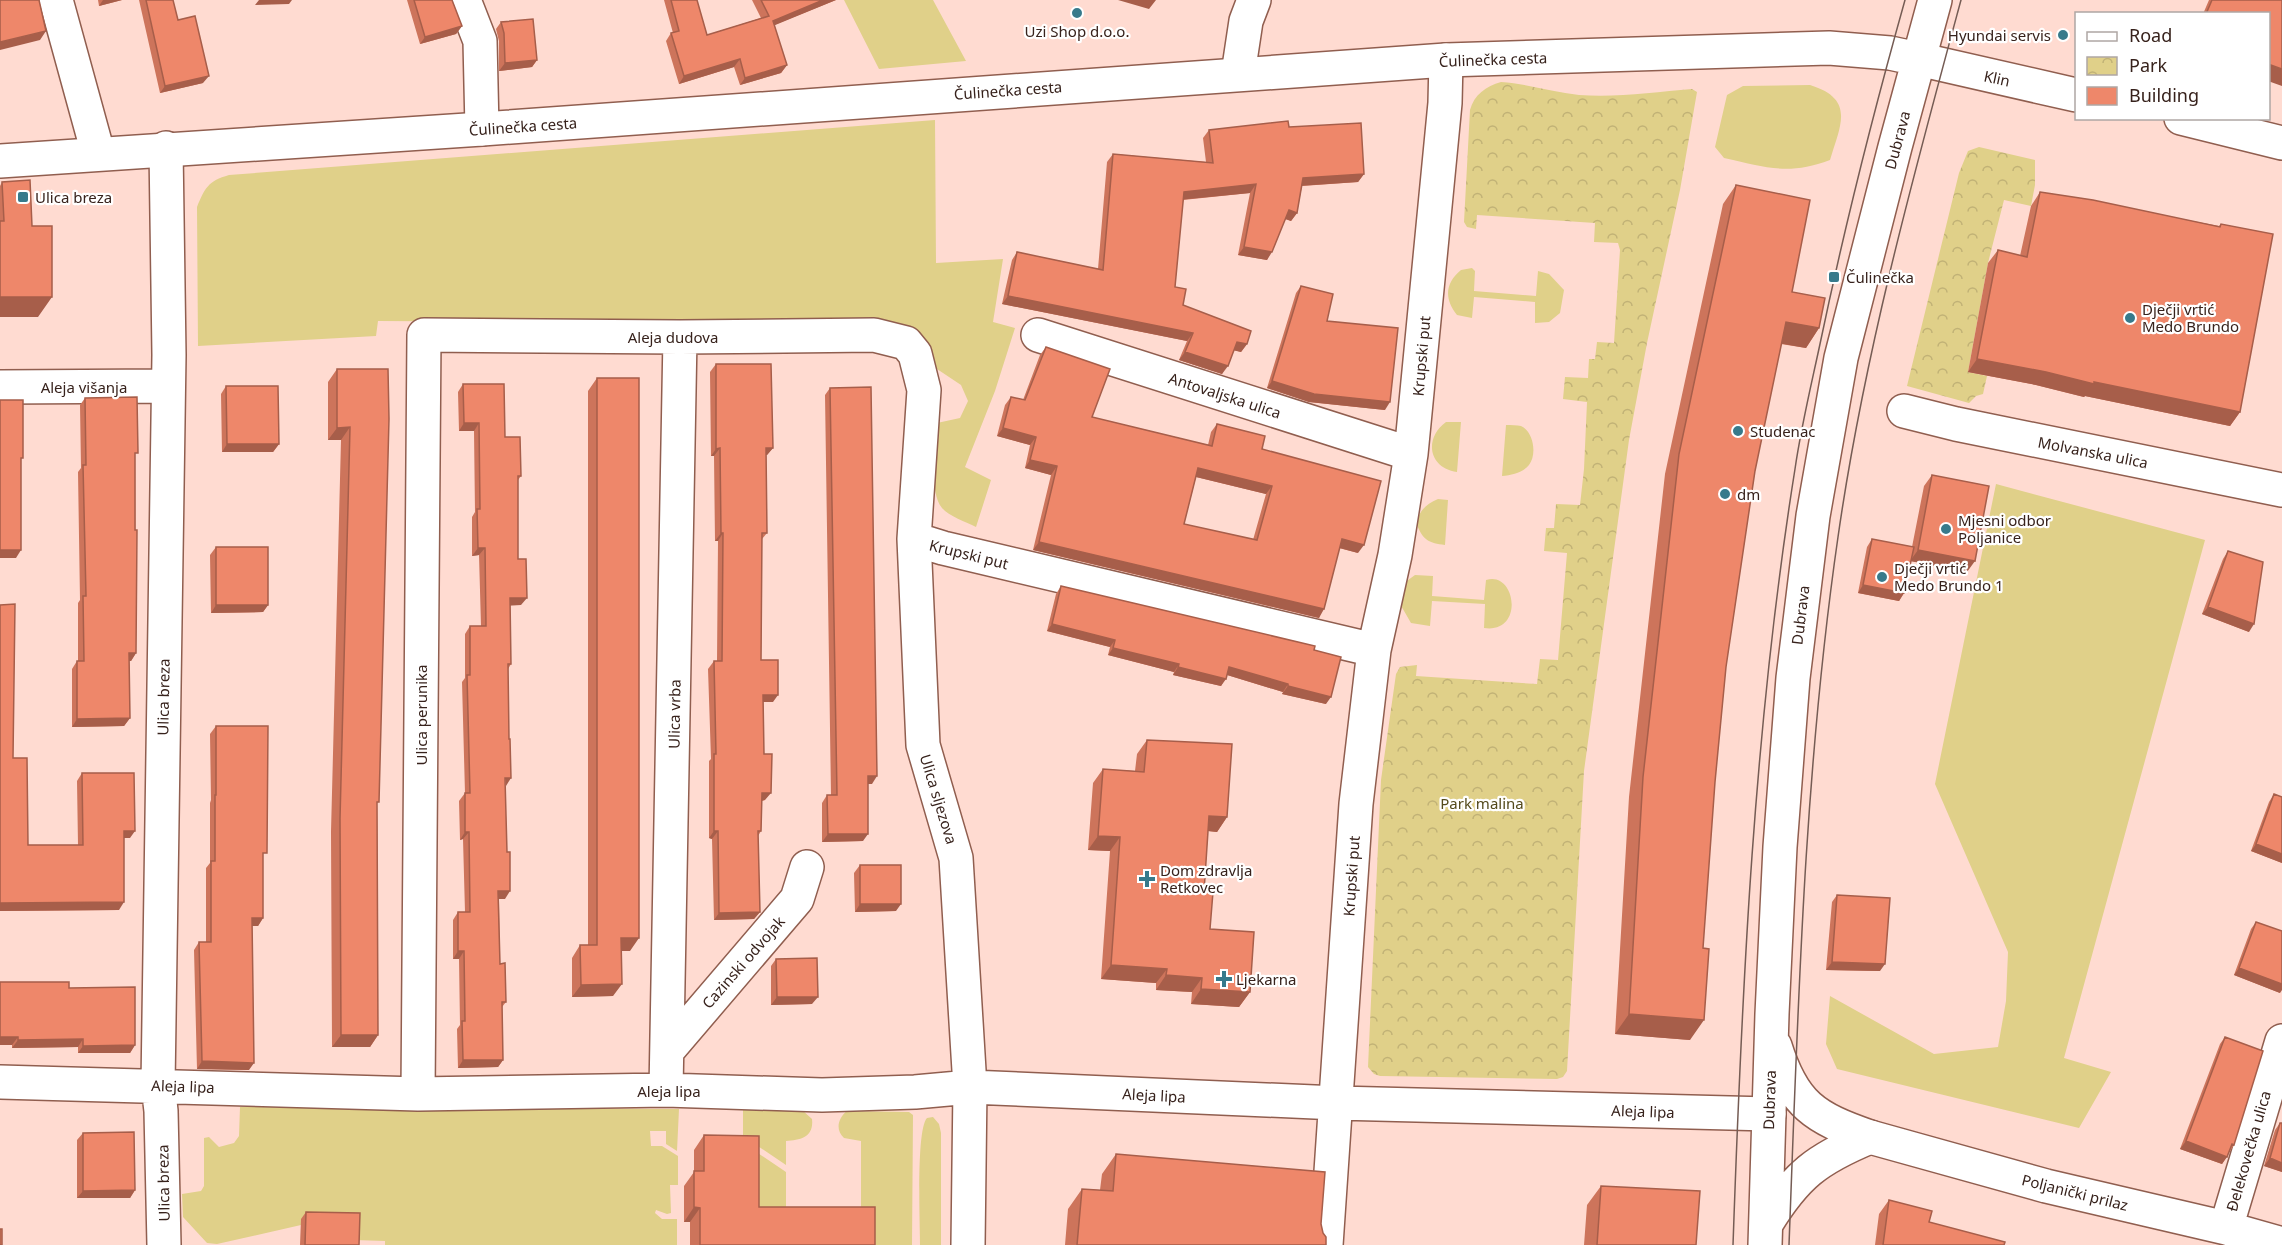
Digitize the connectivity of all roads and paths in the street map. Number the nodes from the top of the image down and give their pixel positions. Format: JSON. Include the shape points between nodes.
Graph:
{"nodes":[{"id":1,"x":56,"y":0,"type":"edge"},
{"id":2,"x":464,"y":0,"type":"edge"},
{"id":3,"x":1254,"y":0,"type":"edge"},
{"id":4,"x":1935,"y":0,"type":"edge"},
{"id":5,"x":1918,"y":59,"type":"junction"},
{"id":6,"x":1446,"y":60,"type":"junction"},
{"id":7,"x":1238,"y":74,"type":"junction"},
{"id":8,"x":2075,"y":95,"type":"edge"},
{"id":9,"x":2189,"y":120,"type":"edge"},
{"id":10,"x":482,"y":129,"type":"junction"},
{"id":11,"x":2282,"y":143,"type":"edge"},
{"id":12,"x":166,"y":148,"type":"junction"},
{"id":13,"x":98,"y":153,"type":"junction"},
{"id":14,"x":0,"y":161,"type":"edge"},
{"id":15,"x":424,"y":335,"type":"joint"},
{"id":16,"x":1038,"y":335,"type":"dead end"},
{"id":17,"x":680,"y":337,"type":"junction"},
{"id":18,"x":915,"y":354,"type":"joint"},
{"id":19,"x":168,"y":386,"type":"junction"},
{"id":20,"x":0,"y":387,"type":"edge"},
{"id":21,"x":1904,"y":411,"type":"dead end"},
{"id":22,"x":1411,"y":454,"type":"junction"},
{"id":23,"x":2282,"y":490,"type":"edge"},
{"id":24,"x":914,"y":540,"type":"junction"},
{"id":25,"x":1374,"y":650,"type":"junction"},
{"id":26,"x":807,"y":867,"type":"dead end"},
{"id":27,"x":1771,"y":1034,"type":"junction"},
{"id":28,"x":2282,"y":1041,"type":"edge"},
{"id":29,"x":668,"y":1050,"type":"junction"},
{"id":30,"x":0,"y":1082,"type":"edge"},
{"id":31,"x":158,"y":1086,"type":"junction"},
{"id":32,"x":970,"y":1086,"type":"junction"},
{"id":33,"x":666,"y":1090,"type":"junction"},
{"id":34,"x":418,"y":1094,"type":"junction"},
{"id":35,"x":1337,"y":1103,"type":"junction"},
{"id":36,"x":1768,"y":1114,"type":"junction"},
{"id":37,"x":1870,"y":1137,"type":"junction"},
{"id":38,"x":2226,"y":1228,"type":"junction"},
{"id":39,"x":1765,"y":1235,"type":"edge"},
{"id":40,"x":2282,"y":1244,"type":"edge"},
{"id":41,"x":164,"y":1245,"type":"edge"},
{"id":42,"x":968,"y":1245,"type":"edge"},
{"id":43,"x":1326,"y":1245,"type":"edge"}],
"edges":[{"from":1,"to":13,"type":"street"},
{"from":2,"to":10,"type":"street","via":[[480,41]]},
{"from":3,"to":7,"type":"street","via":[[1246,21]]},
{"from":4,"to":5,"type":"street","name":"Dubrava"},
{"from":5,"to":6,"type":"street","name":"Čulinečka cesta","via":[[1829,48]]},
{"from":5,"to":8,"type":"street","name":"Klin"},
{"from":5,"to":27,"type":"street","name":"Dubrava","via":[[1841,358],[1813,516],[1793,678]]},
{"from":6,"to":7,"type":"street","name":"Čulinečka cesta"},
{"from":6,"to":22,"type":"street","name":"Krupski put"},
{"from":7,"to":10,"type":"street","name":"Čulinečka cesta"},
{"from":9,"to":11,"type":"street"},
{"from":10,"to":12,"type":"street","name":"Čulinečka cesta"},
{"from":12,"to":13,"type":"street","name":"Čulinečka cesta"},
{"from":12,"to":19,"type":"street","name":"Ulica breza"},
{"from":13,"to":14,"type":"street","name":"Čulinečka cesta"},
{"from":15,"to":17,"type":"street","name":"Aleja dudova"},
{"from":15,"to":34,"type":"street","name":"Ulica perunika"},
{"from":16,"to":22,"type":"street","name":"Antovaljska ulica"},
{"from":17,"to":18,"type":"street","name":"Aleja dudova","via":[[874,335],[906,343]]},
{"from":17,"to":29,"type":"street","name":"Ulica vrba"},
{"from":18,"to":24,"type":"street","name":"Ulica sljezova","via":[[924,390]]},
{"from":19,"to":20,"type":"street","name":"Aleja višanja"},
{"from":19,"to":31,"type":"street","name":"Ulica breza"},
{"from":21,"to":23,"type":"street","name":"Molvanska ulica"},
{"from":22,"to":25,"type":"street","name":"Krupski put","via":[[1395,555]]},
{"from":24,"to":25,"type":"street","name":"Krupski put"},
{"from":24,"to":32,"type":"street","name":"Ulica sljezova","via":[[923,745],[956,858]]},
{"from":25,"to":35,"type":"street","name":"Krupski put","via":[[1356,804]]},
{"from":26,"to":29,"type":"street","name":"Cazinski odvojak","via":[[797,899]]},
{"from":27,"to":36,"type":"street","name":"Dubrava"},
{"from":27,"to":37,"type":"street","name":"Poljanički prilaz","via":[[1784,1072],[1808,1107],[1831,1123]]},
{"from":28,"to":38,"type":"street","name":"Đelekovečka ulica"},
{"from":29,"to":33,"type":"street","name":"Ulica vrba"},
{"from":30,"to":31,"type":"street","name":"Aleja lipa"},
{"from":31,"to":34,"type":"street","name":"Aleja lipa"},
{"from":31,"to":41,"type":"street","name":"Ulica breza"},
{"from":32,"to":33,"type":"street","name":"Aleja lipa","via":[[822,1095]]},
{"from":32,"to":35,"type":"street","name":"Aleja lipa"},
{"from":32,"to":42,"type":"street","name":"Ulica sljezova"},
{"from":33,"to":34,"type":"street","name":"Aleja lipa"},
{"from":35,"to":36,"type":"street","name":"Aleja lipa"},
{"from":35,"to":43,"type":"street"},
{"from":36,"to":39,"type":"street","name":"Dubrava"},
{"from":37,"to":38,"type":"street","name":"Poljanički prilaz","via":[[2046,1186]]},
{"from":37,"to":39,"type":"street","via":[[1840,1150],[1791,1186]]},
{"from":38,"to":40,"type":"street","name":"Poljanički prilaz"}]}
